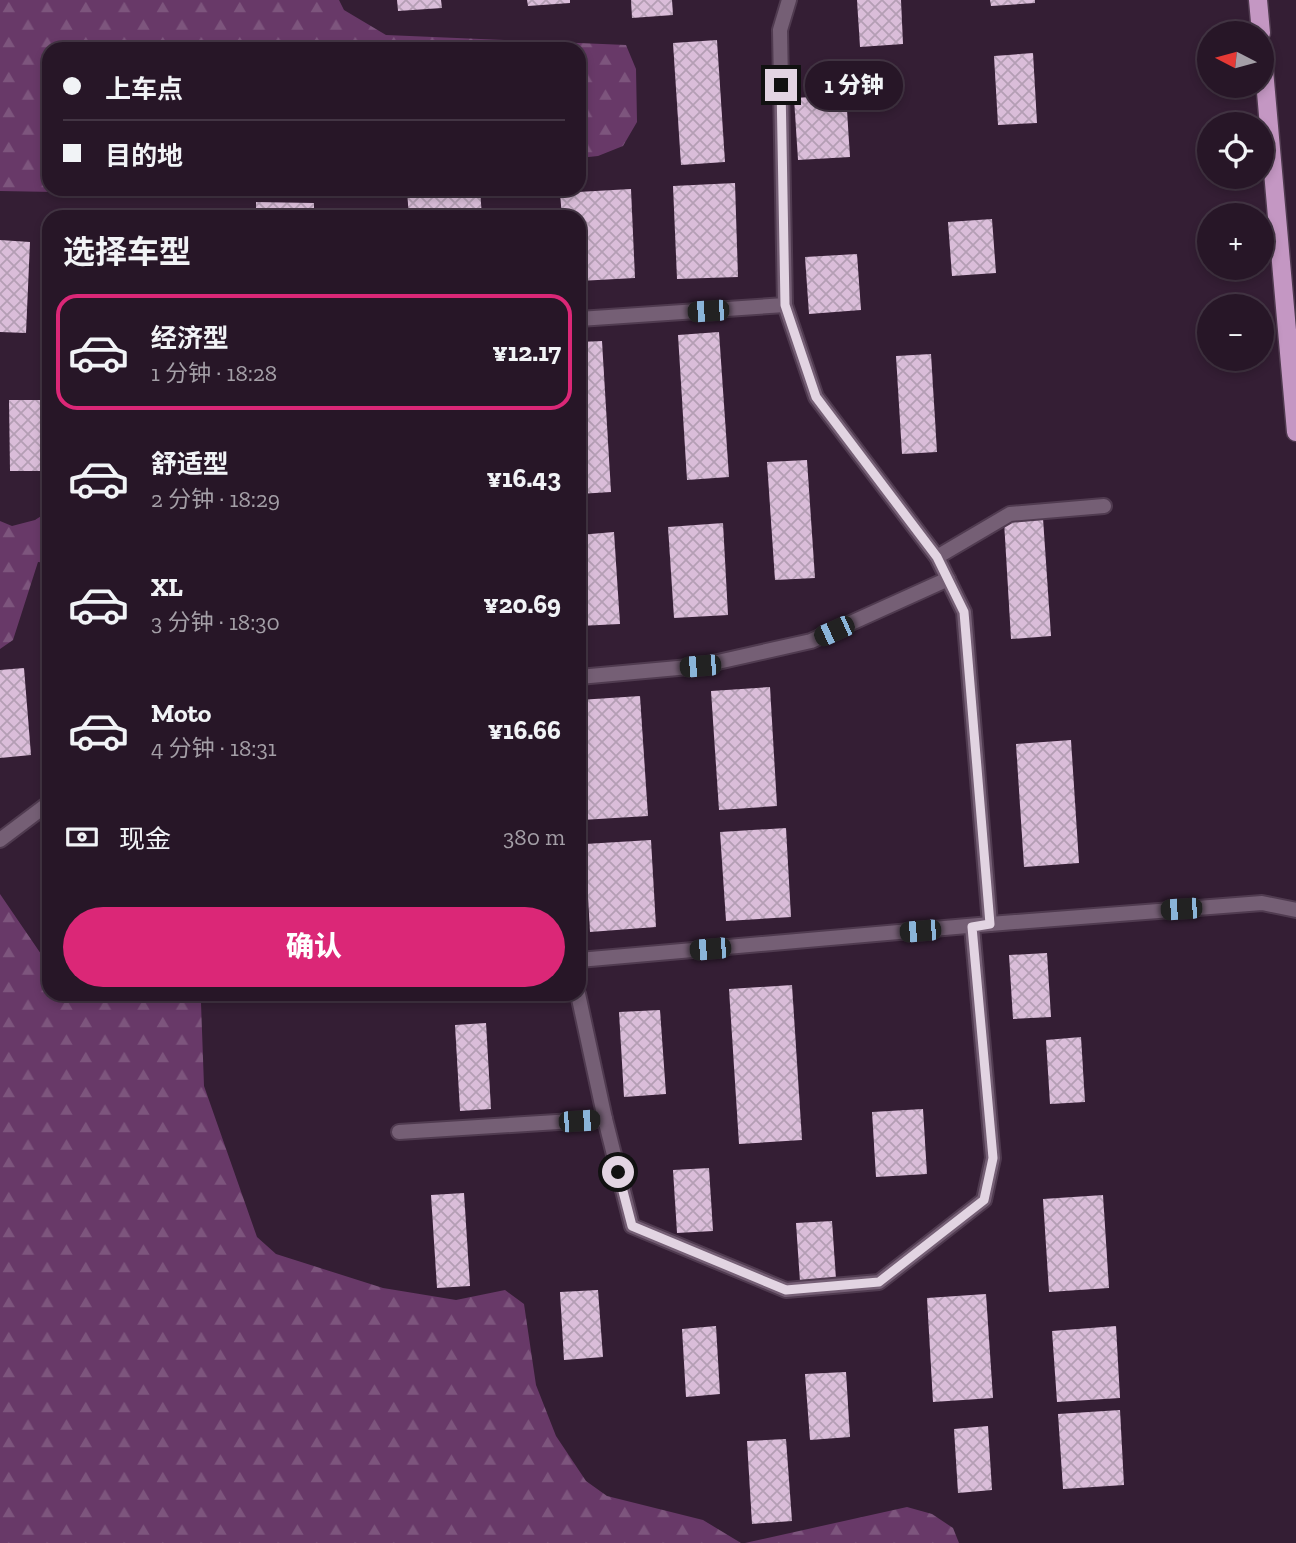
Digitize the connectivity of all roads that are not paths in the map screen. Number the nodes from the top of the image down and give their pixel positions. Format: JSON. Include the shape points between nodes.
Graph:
{"nodes":[{"id":1,"x":789,"y":0,"type":"edge"},
{"id":2,"x":1258,"y":0,"type":"edge"},
{"id":3,"x":1260,"y":21,"type":"edge"},
{"id":4,"x":1267,"y":98,"type":"edge"},
{"id":5,"x":785,"y":305,"type":"junction"},
{"id":6,"x":586,"y":319,"type":"edge"},
{"id":7,"x":1296,"y":432,"type":"edge"},
{"id":8,"x":1104,"y":506,"type":"dead end"},
{"id":9,"x":937,"y":557,"type":"junction"},
{"id":10,"x":948,"y":579,"type":"junction"},
{"id":11,"x":586,"y":676,"type":"edge"},
{"id":12,"x":42,"y":808,"type":"edge"},
{"id":13,"x":0,"y":840,"type":"edge"},
{"id":14,"x":1296,"y":910,"type":"edge"},
{"id":15,"x":990,"y":924,"type":"junction"},
{"id":16,"x":972,"y":927,"type":"junction"},
{"id":17,"x":586,"y":959,"type":"edge"},
{"id":18,"x":580,"y":1001,"type":"edge"},
{"id":19,"x":605,"y":1119,"type":"junction"},
{"id":20,"x":399,"y":1132,"type":"dead end"}],
"edges":[{"from":1,"to":5,"type":"lane","via":[[780,30]]},
{"from":2,"to":3,"type":"main road"},
{"from":4,"to":7,"type":"main road"},
{"from":5,"to":6,"type":"lane"},
{"from":5,"to":9,"type":"lane","via":[[816,397]]},
{"from":8,"to":9,"type":"lane","via":[[1010,514]]},
{"from":9,"to":10,"type":"lane"},
{"from":10,"to":11,"type":"lane","via":[[811,641],[700,666]]},
{"from":10,"to":15,"type":"lane","via":[[964,612]]},
{"from":12,"to":13,"type":"lane"},
{"from":14,"to":15,"type":"lane","via":[[1262,903]]},
{"from":15,"to":16,"type":"lane"},
{"from":16,"to":17,"type":"lane"},
{"from":16,"to":19,"type":"lane","via":[[993,1158],[984,1200],[879,1282],[786,1290],[632,1226]]},
{"from":18,"to":19,"type":"lane"},
{"from":19,"to":20,"type":"lane"}]}
